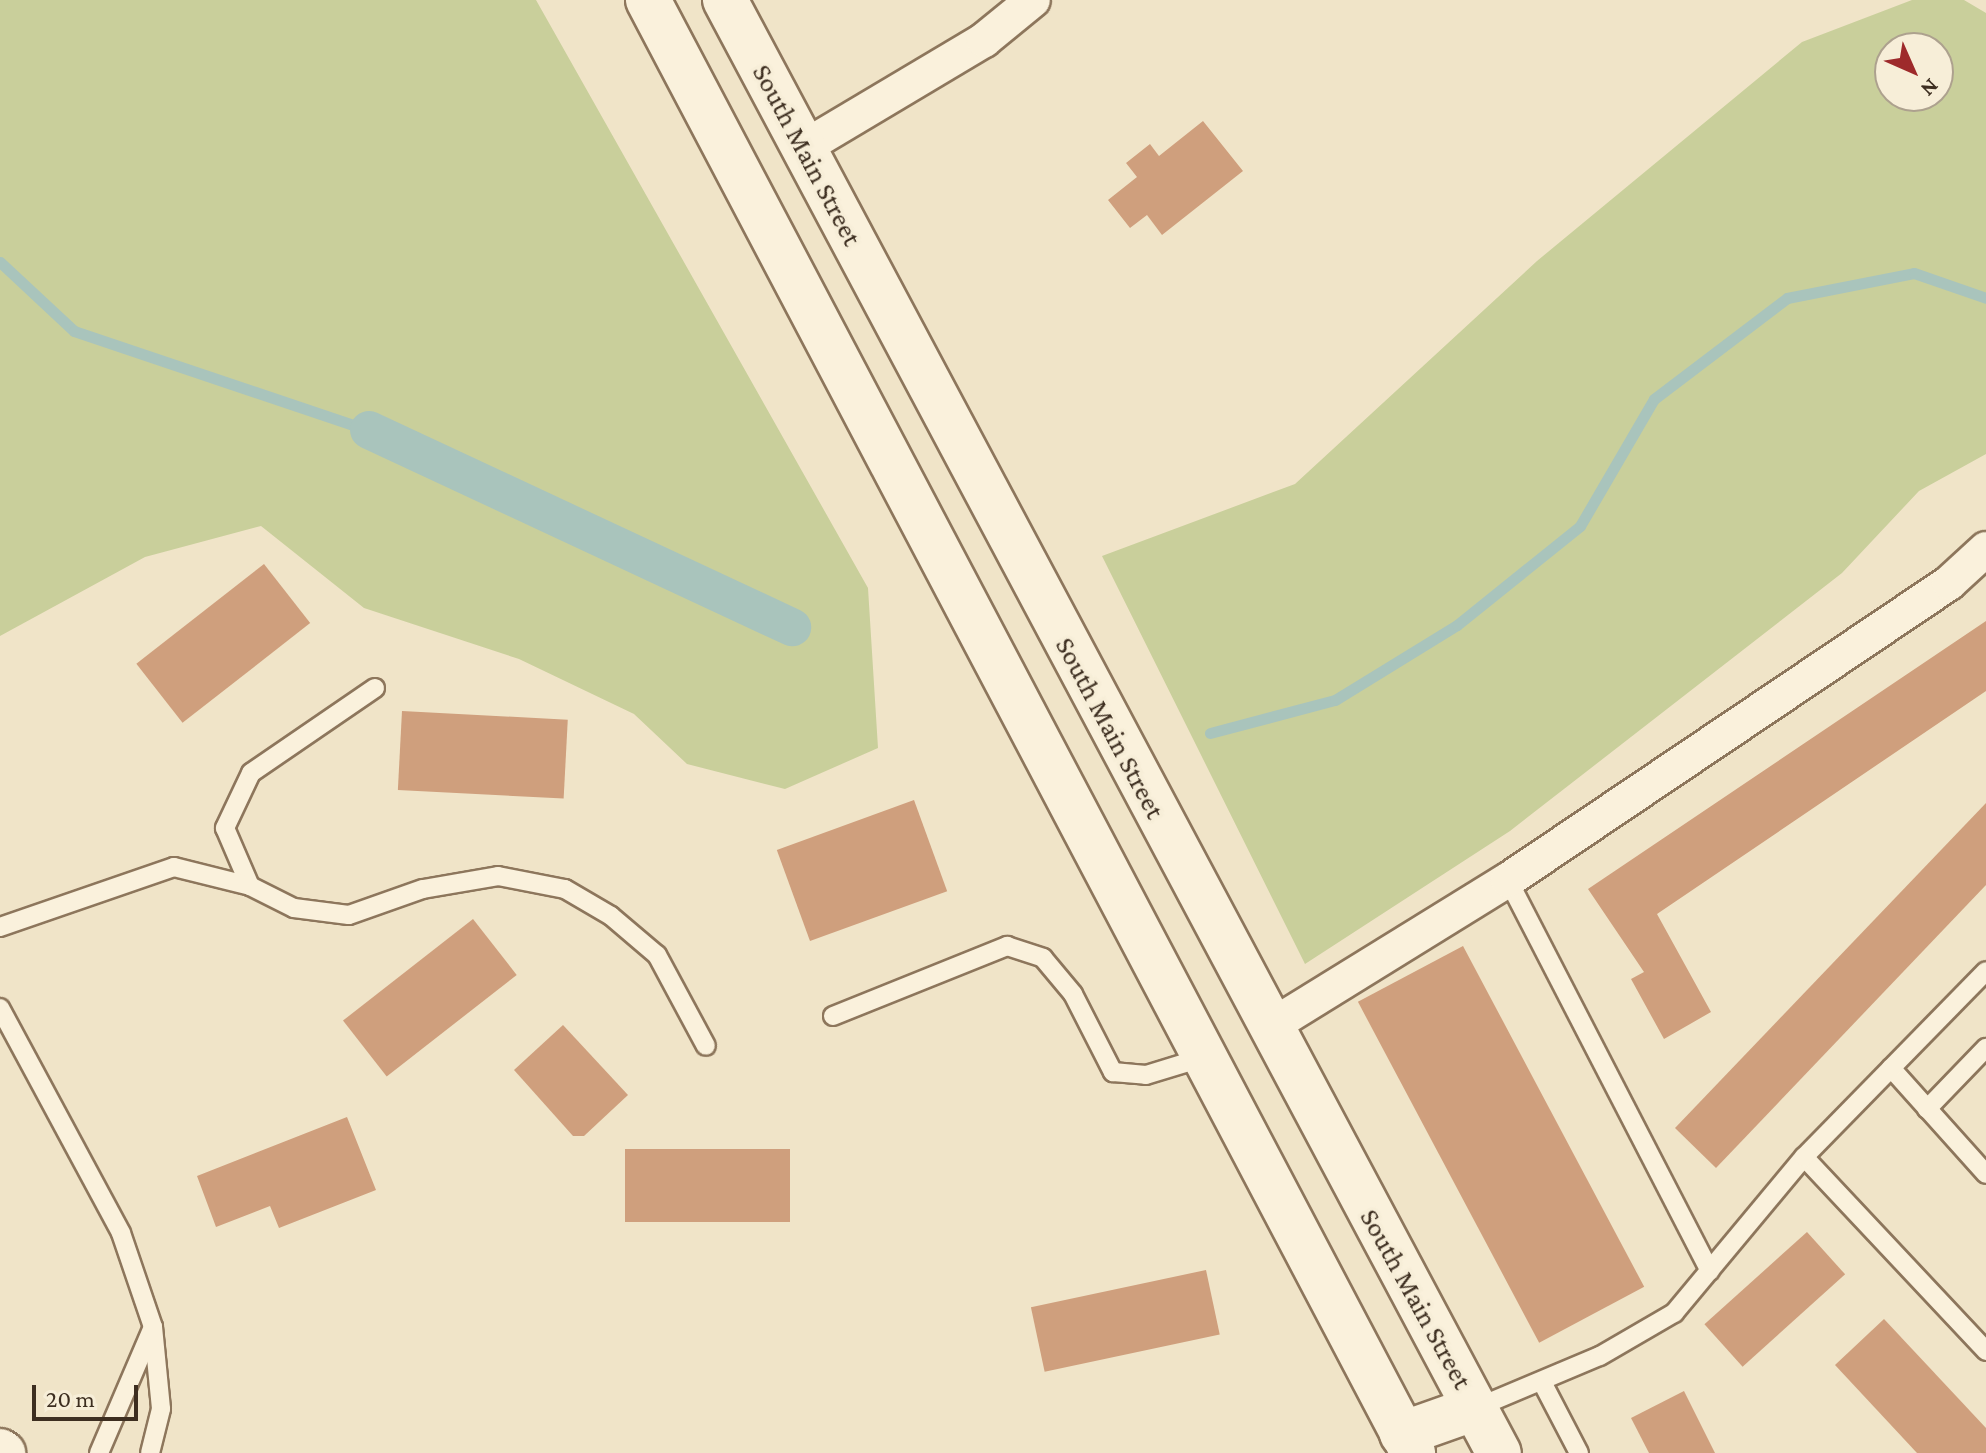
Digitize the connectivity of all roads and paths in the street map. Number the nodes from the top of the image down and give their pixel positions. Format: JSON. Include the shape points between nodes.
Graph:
{"nodes":[{"id":1,"x":648,"y":0,"type":"edge"},
{"id":2,"x":725,"y":0,"type":"edge"},
{"id":3,"x":1033,"y":0,"type":"edge"},
{"id":4,"x":803,"y":148,"type":"junction"},
{"id":5,"x":740,"y":173,"type":"junction"},
{"id":6,"x":1986,"y":549,"type":"edge"},
{"id":7,"x":375,"y":688,"type":"dead end"},
{"id":8,"x":1508,"y":880,"type":"junction"},
{"id":9,"x":250,"y":886,"type":"junction"},
{"id":10,"x":0,"y":927,"type":"edge"},
{"id":11,"x":1986,"y":971,"type":"edge"},
{"id":12,"x":0,"y":1008,"type":"edge"},
{"id":13,"x":833,"y":1016,"type":"dead end"},
{"id":14,"x":1268,"y":1028,"type":"junction"},
{"id":15,"x":706,"y":1046,"type":"dead end"},
{"id":16,"x":1986,"y":1048,"type":"edge"},
{"id":17,"x":1208,"y":1056,"type":"junction"},
{"id":18,"x":1891,"y":1068,"type":"junction"},
{"id":19,"x":1927,"y":1109,"type":"junction"},
{"id":20,"x":1804,"y":1157,"type":"junction"},
{"id":21,"x":1986,"y":1174,"type":"edge"},
{"id":22,"x":1710,"y":1271,"type":"junction"},
{"id":23,"x":153,"y":1327,"type":"junction"},
{"id":24,"x":1986,"y":1351,"type":"edge"},
{"id":25,"x":1542,"y":1382,"type":"junction"},
{"id":26,"x":1476,"y":1408,"type":"junction"},
{"id":27,"x":1408,"y":1444,"type":"edge"},
{"id":28,"x":99,"y":1453,"type":"edge"},
{"id":29,"x":150,"y":1453,"type":"edge"},
{"id":30,"x":1499,"y":1453,"type":"edge"},
{"id":31,"x":1579,"y":1453,"type":"edge"}],
"edges":[{"from":1,"to":5,"type":"main road"},
{"from":2,"to":4,"type":"main road","name":"South Main Street"},
{"from":3,"to":4,"type":"street","via":[[984,40]]},
{"from":4,"to":5,"type":"main road"},
{"from":4,"to":14,"type":"main road","name":"South Main Street"},
{"from":5,"to":17,"type":"main road"},
{"from":6,"to":8,"type":"street","via":[[1949,583]]},
{"from":7,"to":9,"type":"lane","via":[[251,773],[225,828]]},
{"from":8,"to":14,"type":"street"},
{"from":8,"to":22,"type":"lane"},
{"from":9,"to":10,"type":"lane","via":[[174,867]]},
{"from":9,"to":15,"type":"lane","via":[[294,908],[349,915],[423,889],[498,876],[565,889],[611,916],[657,955]]},
{"from":11,"to":18,"type":"lane"},
{"from":12,"to":23,"type":"lane","via":[[121,1233]]},
{"from":13,"to":17,"type":"lane","via":[[1007,946],[1043,958],[1073,994],[1113,1072],[1146,1075]]},
{"from":14,"to":17,"type":"main road"},
{"from":14,"to":26,"type":"main road","name":"South Main Street"},
{"from":16,"to":19,"type":"lane"},
{"from":17,"to":27,"type":"main road"},
{"from":18,"to":19,"type":"lane"},
{"from":18,"to":20,"type":"lane"},
{"from":19,"to":21,"type":"lane"},
{"from":20,"to":22,"type":"lane"},
{"from":20,"to":24,"type":"lane"},
{"from":22,"to":25,"type":"lane","via":[[1674,1313]]},
{"from":23,"to":28,"type":"lane"},
{"from":23,"to":29,"type":"lane","via":[[161,1409]]},
{"from":25,"to":26,"type":"lane"},
{"from":25,"to":31,"type":"lane"},
{"from":26,"to":27,"type":"main road"},
{"from":26,"to":30,"type":"main road","name":"South Main Street"}]}
